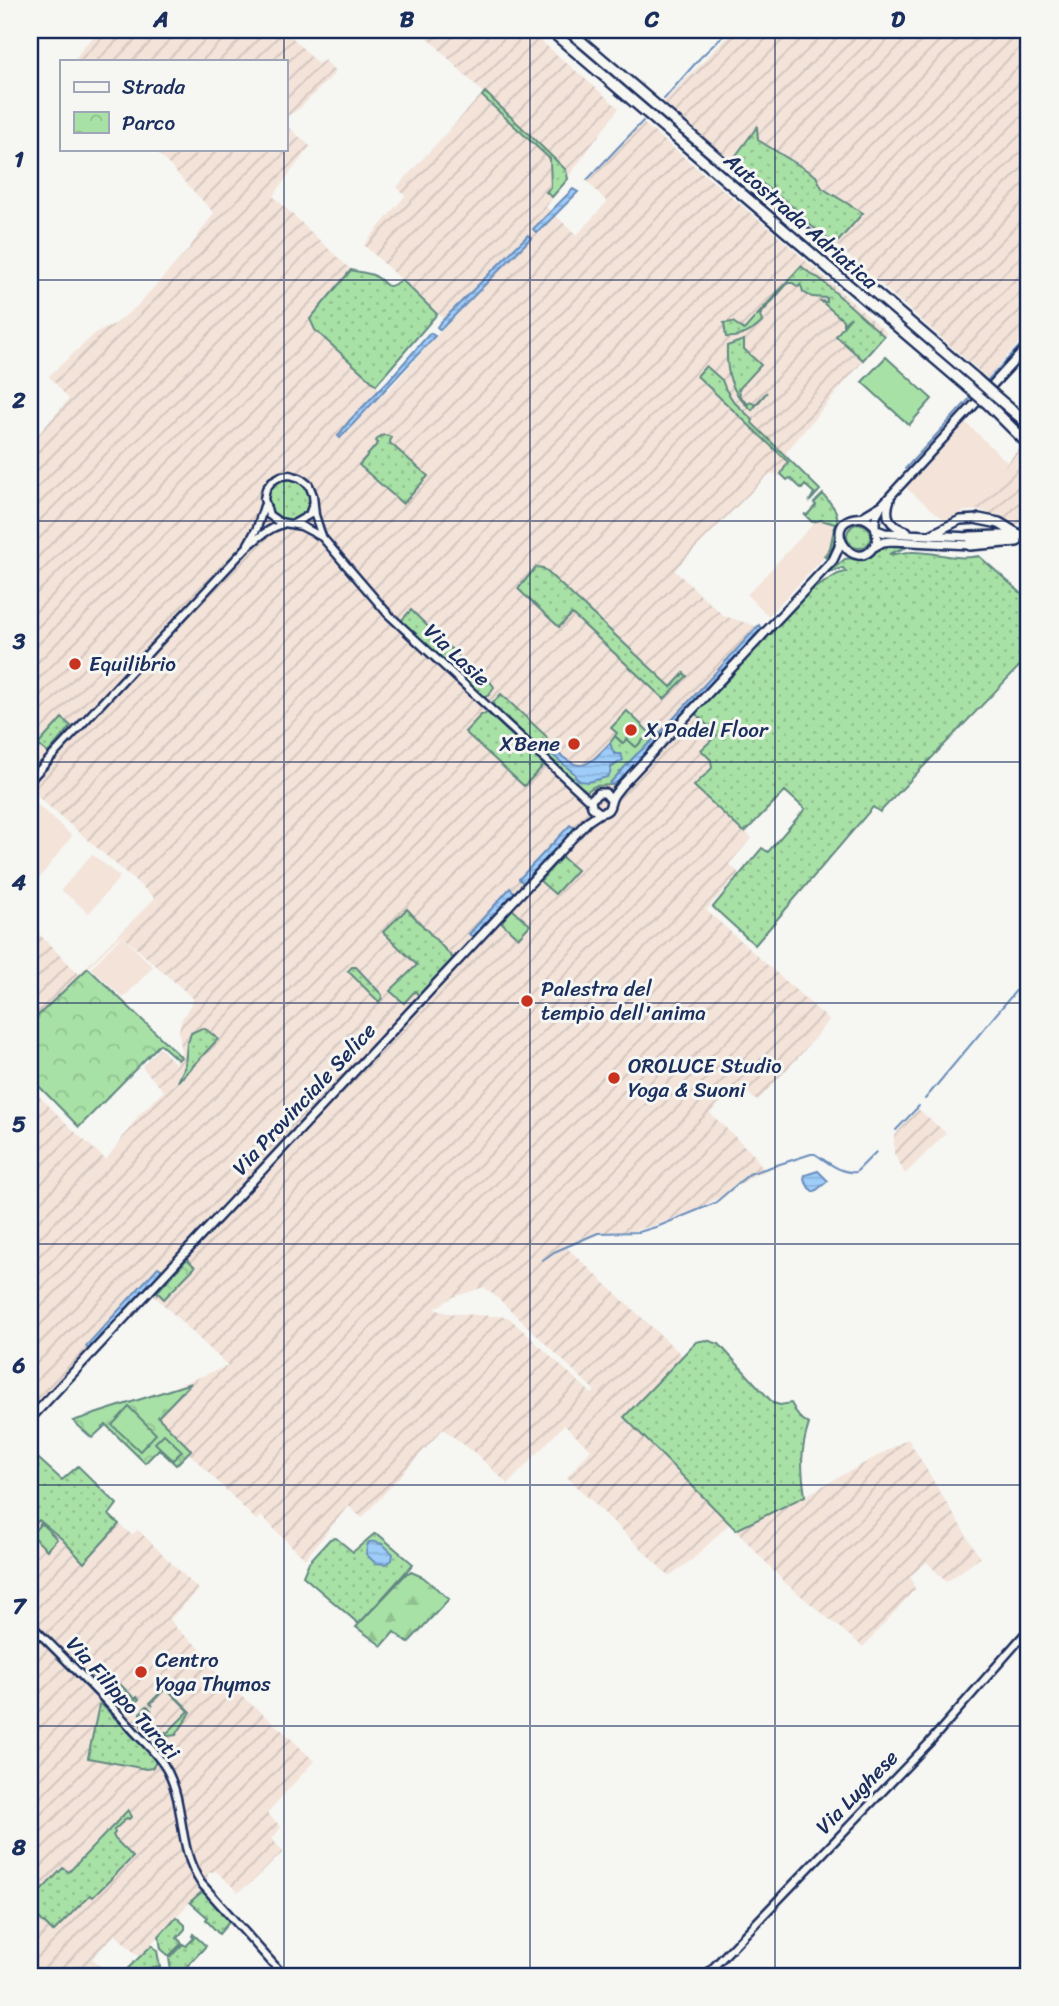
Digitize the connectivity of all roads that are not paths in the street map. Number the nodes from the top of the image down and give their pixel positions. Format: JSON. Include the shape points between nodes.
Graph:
{"nodes":[{"id":1,"x":550,"y":30,"type":"edge"},
{"id":2,"x":568,"y":30,"type":"edge"},
{"id":3,"x":1029,"y":345,"type":"edge"},
{"id":4,"x":988,"y":404,"type":"junction"},
{"id":5,"x":1029,"y":424,"type":"edge"},
{"id":6,"x":1029,"y":439,"type":"edge"},
{"id":7,"x":1029,"y":444,"type":"edge"},
{"id":8,"x":893,"y":492,"type":"junction"},
{"id":9,"x":264,"y":504,"type":"junction"},
{"id":10,"x":313,"y":504,"type":"junction"},
{"id":11,"x":882,"y":505,"type":"junction"},
{"id":12,"x":862,"y":517,"type":"junction"},
{"id":13,"x":979,"y":519,"type":"joint"},
{"id":14,"x":285,"y":524,"type":"junction"},
{"id":15,"x":293,"y":524,"type":"junction"},
{"id":16,"x":876,"y":528,"type":"junction"},
{"id":17,"x":920,"y":535,"type":"junction"},
{"id":18,"x":930,"y":535,"type":"junction"},
{"id":19,"x":322,"y":537,"type":"junction"},
{"id":20,"x":1026,"y":537,"type":"edge"},
{"id":21,"x":840,"y":538,"type":"junction"},
{"id":22,"x":970,"y":541,"type":"junction"},
{"id":23,"x":246,"y":548,"type":"junction"},
{"id":24,"x":873,"y":548,"type":"junction"},
{"id":25,"x":852,"y":553,"type":"junction"},
{"id":26,"x":833,"y":560,"type":"junction"},
{"id":27,"x":30,"y":780,"type":"edge"},
{"id":28,"x":621,"y":786,"type":"junction"},
{"id":29,"x":605,"y":793,"type":"junction"},
{"id":30,"x":611,"y":800,"type":"junction"},
{"id":31,"x":593,"y":801,"type":"junction"},
{"id":32,"x":600,"y":813,"type":"junction"},
{"id":33,"x":588,"y":821,"type":"junction"},
{"id":34,"x":30,"y":1419,"type":"edge"},
{"id":35,"x":30,"y":1624,"type":"edge"},
{"id":36,"x":1029,"y":1629,"type":"edge"},
{"id":37,"x":285,"y":1976,"type":"edge"},
{"id":38,"x":705,"y":1976,"type":"edge"}],
"edges":[{"from":1,"to":4,"type":"highway","name":"Autostrada Adriatica","bridge":true},
{"from":2,"to":5,"type":"highway","name":"Autostrada Adriatica","bridge":true},
{"from":3,"to":8,"type":"main road","name":"Via Provinciale Selice"},
{"from":4,"to":6,"type":"highway","name":"Autostrada Adriatica"},
{"from":4,"to":7,"type":"highway"},
{"from":8,"to":11,"type":"main road","name":"Via Provinciale Selice"},
{"from":8,"to":17,"type":"main road","via":[[887,510],[890,522]]},
{"from":9,"to":10,"type":"street","name":"Via Lasie","via":[[269,485],[290,475],[309,485]]},
{"from":9,"to":14,"type":"street","via":[[269,515]]},
{"from":9,"to":23,"type":"street"},
{"from":10,"to":15,"type":"street","via":[[304,519]]},
{"from":10,"to":19,"type":"street","name":"Via Lasie"},
{"from":11,"to":12,"type":"main road","name":"Via Provinciale Selice"},
{"from":11,"to":16,"type":"main road","name":"Via Provinciale Selice"},
{"from":12,"to":16,"type":"main road"},
{"from":12,"to":21,"type":"main road","name":"Via Provinciale Selice","via":[[844,524]]},
{"from":13,"to":18,"type":"main road","via":[[960,520]]},
{"from":13,"to":20,"type":"highway"},
{"from":14,"to":15,"type":"street","name":"Via Lasie"},
{"from":14,"to":23,"type":"street","via":[[271,528]]},
{"from":15,"to":19,"type":"street","name":"Via Lasie"},
{"from":16,"to":17,"type":"main road","via":[[885,533]]},
{"from":16,"to":24,"type":"main road","name":"Via Provinciale Selice"},
{"from":17,"to":18,"type":"main road"},
{"from":18,"to":22,"type":"main road"},
{"from":19,"to":31,"type":"street","name":"Via Lasie","via":[[388,614]]},
{"from":20,"to":22,"type":"highway"},
{"from":21,"to":25,"type":"main road"},
{"from":21,"to":26,"type":"main road","name":"Via Provinciale Selice"},
{"from":22,"to":24,"type":"main road","via":[[892,541]]},
{"from":23,"to":27,"type":"street"},
{"from":24,"to":25,"type":"main road","name":"Via Provinciale Selice"},
{"from":25,"to":26,"type":"main road","name":"Via Provinciale Selice"},
{"from":26,"to":28,"type":"main road","name":"Via Provinciale Selice"},
{"from":28,"to":29,"type":"main road","name":"Via Provinciale Selice"},
{"from":28,"to":30,"type":"main road","name":"Via Provinciale Selice"},
{"from":29,"to":30,"type":"main road"},
{"from":29,"to":31,"type":"main road","name":"Via Provinciale Selice"},
{"from":30,"to":32,"type":"main road","name":"Via Provinciale Selice","via":[[610,808]]},
{"from":31,"to":32,"type":"main road"},
{"from":31,"to":33,"type":"main road","name":"Via Provinciale Selice"},
{"from":32,"to":33,"type":"main road","name":"Via Provinciale Selice"},
{"from":33,"to":34,"type":"main road","name":"Via Provinciale Selice"},
{"from":35,"to":37,"type":"street","name":"Via Filippo Turati","via":[[160,1760],[170,1776],[188,1861],[201,1883]]},
{"from":36,"to":38,"type":"street","name":"Via Lughese","via":[[950,1721]]}]}
